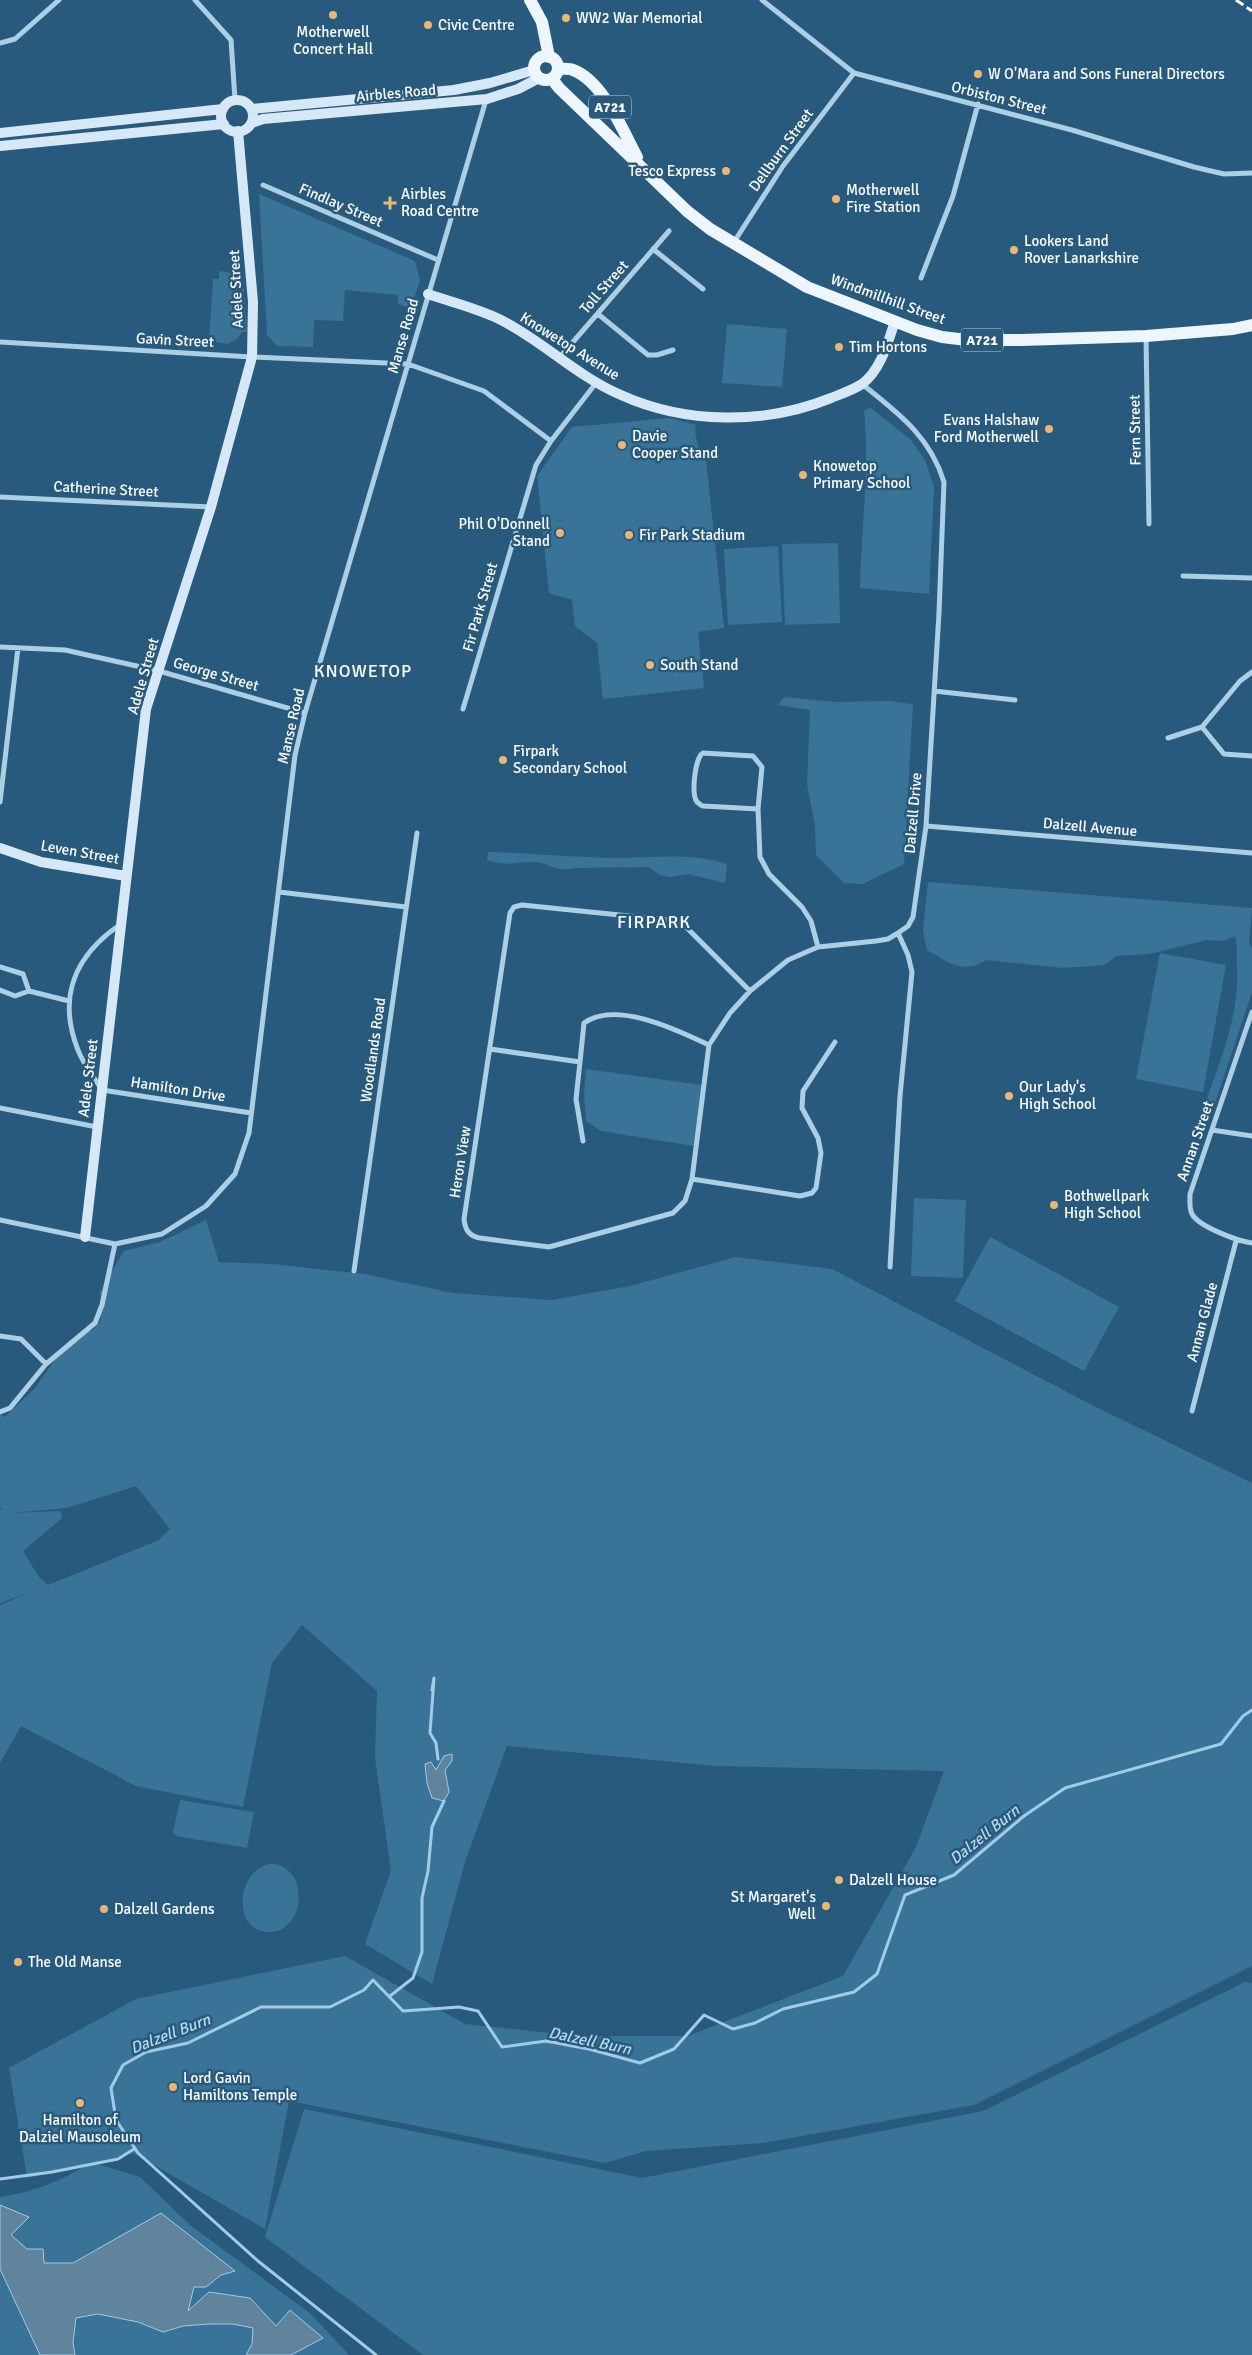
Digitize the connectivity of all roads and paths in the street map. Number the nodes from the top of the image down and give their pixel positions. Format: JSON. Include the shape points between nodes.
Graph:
{"nodes":[{"id":1,"x":59,"y":0,"type":"edge"},
{"id":2,"x":195,"y":0,"type":"edge"},
{"id":3,"x":530,"y":0,"type":"edge"},
{"id":4,"x":762,"y":0,"type":"edge"},
{"id":5,"x":0,"y":43,"type":"edge"},
{"id":6,"x":545,"y":69,"type":"junction"},
{"id":7,"x":854,"y":73,"type":"junction"},
{"id":8,"x":486,"y":99,"type":"junction"},
{"id":9,"x":235,"y":100,"type":"junction"},
{"id":10,"x":978,"y":104,"type":"junction"},
{"id":11,"x":223,"y":109,"type":"junction"},
{"id":12,"x":252,"y":109,"type":"junction"},
{"id":13,"x":252,"y":123,"type":"junction"},
{"id":14,"x":224,"y":124,"type":"junction"},
{"id":15,"x":238,"y":131,"type":"junction"},
{"id":16,"x":0,"y":132,"type":"edge"},
{"id":17,"x":0,"y":146,"type":"edge"},
{"id":18,"x":643,"y":167,"type":"junction"},
{"id":19,"x":1252,"y":173,"type":"edge"},
{"id":20,"x":263,"y":185,"type":"dead end"},
{"id":21,"x":669,"y":232,"type":"dead end"},
{"id":22,"x":733,"y":244,"type":"junction"},
{"id":23,"x":653,"y":249,"type":"junction"},
{"id":24,"x":438,"y":260,"type":"junction"},
{"id":25,"x":920,"y":278,"type":"dead end"},
{"id":26,"x":703,"y":289,"type":"dead end"},
{"id":27,"x":428,"y":294,"type":"junction"},
{"id":28,"x":598,"y":314,"type":"junction"},
{"id":29,"x":895,"y":321,"type":"junction"},
{"id":30,"x":1252,"y":325,"type":"edge"},
{"id":31,"x":1146,"y":336,"type":"junction"},
{"id":32,"x":0,"y":342,"type":"edge"},
{"id":33,"x":673,"y":350,"type":"dead end"},
{"id":34,"x":252,"y":357,"type":"junction"},
{"id":35,"x":558,"y":359,"type":"junction"},
{"id":36,"x":408,"y":364,"type":"junction"},
{"id":37,"x":596,"y":383,"type":"junction"},
{"id":38,"x":862,"y":384,"type":"junction"},
{"id":39,"x":551,"y":441,"type":"junction"},
{"id":40,"x":0,"y":497,"type":"edge"},
{"id":41,"x":211,"y":507,"type":"junction"},
{"id":42,"x":1149,"y":524,"type":"dead end"},
{"id":43,"x":1183,"y":576,"type":"dead end"},
{"id":44,"x":1252,"y":578,"type":"edge"},
{"id":45,"x":0,"y":647,"type":"edge"},
{"id":46,"x":18,"y":648,"type":"junction"},
{"id":47,"x":158,"y":671,"type":"junction"},
{"id":48,"x":1252,"y":672,"type":"edge"},
{"id":49,"x":934,"y":691,"type":"junction"},
{"id":50,"x":1015,"y":700,"type":"dead end"},
{"id":51,"x":463,"y":709,"type":"dead end"},
{"id":52,"x":305,"y":713,"type":"junction"},
{"id":53,"x":1202,"y":728,"type":"junction"},
{"id":54,"x":1168,"y":738,"type":"dead end"},
{"id":55,"x":1252,"y":756,"type":"edge"},
{"id":56,"x":0,"y":802,"type":"edge"},
{"id":57,"x":758,"y":809,"type":"junction"},
{"id":58,"x":926,"y":826,"type":"junction"},
{"id":59,"x":417,"y":833,"type":"dead end"},
{"id":60,"x":0,"y":848,"type":"edge"},
{"id":61,"x":1252,"y":853,"type":"edge"},
{"id":62,"x":126,"y":876,"type":"junction"},
{"id":63,"x":280,"y":892,"type":"junction"},
{"id":64,"x":406,"y":907,"type":"junction"},
{"id":65,"x":121,"y":924,"type":"junction"},
{"id":66,"x":898,"y":933,"type":"junction"},
{"id":67,"x":818,"y":947,"type":"junction"},
{"id":68,"x":0,"y":967,"type":"edge"},
{"id":69,"x":0,"y":990,"type":"edge"},
{"id":70,"x":29,"y":990,"type":"junction"},
{"id":71,"x":750,"y":991,"type":"junction"},
{"id":72,"x":69,"y":1002,"type":"junction"},
{"id":73,"x":1252,"y":1012,"type":"edge"},
{"id":74,"x":835,"y":1042,"type":"dead end"},
{"id":75,"x":709,"y":1045,"type":"junction"},
{"id":76,"x":490,"y":1049,"type":"junction"},
{"id":77,"x":580,"y":1062,"type":"junction"},
{"id":78,"x":102,"y":1090,"type":"junction"},
{"id":79,"x":0,"y":1108,"type":"edge"},
{"id":80,"x":251,"y":1113,"type":"junction"},
{"id":81,"x":97,"y":1127,"type":"junction"},
{"id":82,"x":1212,"y":1130,"type":"junction"},
{"id":83,"x":1252,"y":1136,"type":"edge"},
{"id":84,"x":583,"y":1141,"type":"dead end"},
{"id":85,"x":692,"y":1180,"type":"junction"},
{"id":86,"x":0,"y":1220,"type":"edge"},
{"id":87,"x":85,"y":1237,"type":"junction"},
{"id":88,"x":1236,"y":1241,"type":"junction"},
{"id":89,"x":1252,"y":1243,"type":"edge"},
{"id":90,"x":115,"y":1244,"type":"junction"},
{"id":91,"x":890,"y":1267,"type":"dead end"},
{"id":92,"x":354,"y":1271,"type":"dead end"},
{"id":93,"x":0,"y":1336,"type":"edge"},
{"id":94,"x":46,"y":1364,"type":"junction"},
{"id":95,"x":1192,"y":1410,"type":"dead end"},
{"id":96,"x":0,"y":1412,"type":"edge"}],
"edges":[{"from":1,"to":5,"type":"street","via":[[14,39]]},
{"from":2,"to":9,"type":"street","via":[[231,40]]},
{"from":3,"to":6,"type":"main road","via":[[542,22]]},
{"from":4,"to":7,"type":"street","name":"Orbiston Street"},
{"from":6,"to":8,"type":"street","name":"Airbles Road","via":[[518,89]]},
{"from":6,"to":12,"type":"street","name":"Airbles Road","via":[[454,90]]},
{"from":6,"to":18,"type":"main road","name":"Windmillhill Street","number":"A721","via":[[559,88]]},
{"from":6,"to":18,"type":"main road","name":"Windmillhill Street","number":"A721","via":[[573,70],[592,82]]},
{"from":7,"to":10,"type":"street","name":"Orbiston Street"},
{"from":7,"to":22,"type":"street","name":"Dellburn Street","via":[[783,166]]},
{"from":8,"to":13,"type":"street","name":"Airbles Road","via":[[263,119]]},
{"from":8,"to":24,"type":"street","name":"Manse Road"},
{"from":9,"to":11,"type":"street"},
{"from":9,"to":12,"type":"street"},
{"from":10,"to":19,"type":"street","name":"Orbiston Street","via":[[1194,168],[1224,174]]},
{"from":10,"to":25,"type":"street","via":[[953,196]]},
{"from":11,"to":14,"type":"street"},
{"from":11,"to":16,"type":"street"},
{"from":12,"to":13,"type":"street"},
{"from":13,"to":15,"type":"street","name":"Airbles Road"},
{"from":14,"to":15,"type":"street"},
{"from":14,"to":17,"type":"street"},
{"from":15,"to":34,"type":"street","name":"Adele Street","via":[[253,302]]},
{"from":18,"to":22,"type":"main road","name":"Windmillhill Street","number":"A721","via":[[687,211]]},
{"from":20,"to":24,"type":"street","name":"Findlay Street"},
{"from":21,"to":23,"type":"street","name":"Toll Street"},
{"from":22,"to":29,"type":"main road","name":"Windmillhill Street","number":"A721","via":[[808,287]]},
{"from":23,"to":26,"type":"street"},
{"from":23,"to":28,"type":"street","name":"Toll Street"},
{"from":24,"to":27,"type":"street","name":"Manse Road"},
{"from":27,"to":35,"type":"street","name":"Knowetop Avenue","via":[[500,320]]},
{"from":27,"to":36,"type":"street","name":"Manse Road"},
{"from":28,"to":33,"type":"street","via":[[648,354]]},
{"from":28,"to":35,"type":"street","name":"Toll Street"},
{"from":29,"to":31,"type":"main road","name":"Windmillhill Street","number":"A721","via":[[942,337],[967,340]]},
{"from":29,"to":38,"type":"street","name":"Knowetop Avenue","via":[[878,363]]},
{"from":30,"to":31,"type":"main road","name":"Windmillhill Street","number":"A721"},
{"from":31,"to":42,"type":"street","name":"Fern Street"},
{"from":32,"to":34,"type":"street","name":"Gavin Street"},
{"from":34,"to":36,"type":"street","name":"Gavin Street"},
{"from":34,"to":41,"type":"street","name":"Adele Street"},
{"from":35,"to":37,"type":"street","name":"Knowetop Avenue"},
{"from":36,"to":39,"type":"street","name":"Gavin Street","via":[[484,391]]},
{"from":36,"to":52,"type":"street","name":"Manse Road"},
{"from":37,"to":38,"type":"street","name":"Knowetop Avenue","via":[[662,410],[724,417],[805,408]]},
{"from":37,"to":39,"type":"street","name":"Fir Park Street"},
{"from":38,"to":49,"type":"street","name":"Dalzell Drive","via":[[928,444],[944,482]]},
{"from":39,"to":51,"type":"street","name":"Fir Park Street","via":[[531,480]]},
{"from":40,"to":41,"type":"street","name":"Catherine Street"},
{"from":41,"to":47,"type":"street","name":"Adele Street"},
{"from":43,"to":44,"type":"street"},
{"from":45,"to":46,"type":"street","name":"George Street"},
{"from":46,"to":47,"type":"street","name":"George Street","via":[[66,650]]},
{"from":46,"to":56,"type":"street"},
{"from":47,"to":52,"type":"street","name":"George Street"},
{"from":47,"to":62,"type":"street","name":"Adele Street","via":[[146,709]]},
{"from":48,"to":53,"type":"street","via":[[1240,681]]},
{"from":49,"to":50,"type":"street"},
{"from":49,"to":58,"type":"street","name":"Dalzell Drive"},
{"from":52,"to":63,"type":"street","name":"Manse Road","via":[[295,756]]},
{"from":53,"to":54,"type":"street"},
{"from":53,"to":55,"type":"street","via":[[1224,754]]},
{"from":57,"to":57,"type":"street","via":[[703,806],[697,802],[694,795],[699,755],[753,756],[758,760],[762,767]]},
{"from":57,"to":67,"type":"street","via":[[760,857],[769,874],[802,907],[811,921]]},
{"from":58,"to":61,"type":"street","name":"Dalzell Avenue"},
{"from":58,"to":66,"type":"street","name":"Dalzell Drive","via":[[913,917],[908,926]]},
{"from":59,"to":64,"type":"street","name":"Woodlands Road"},
{"from":60,"to":62,"type":"street","name":"Leven Street","via":[[41,862]]},
{"from":62,"to":65,"type":"street","name":"Adele Street"},
{"from":63,"to":64,"type":"street"},
{"from":63,"to":80,"type":"street","name":"Manse Road"},
{"from":64,"to":92,"type":"street","name":"Woodlands Road"},
{"from":65,"to":72,"type":"street","via":[[106,934],[75,974]]},
{"from":65,"to":78,"type":"street","name":"Adele Street"},
{"from":66,"to":67,"type":"street","name":"Heron View","via":[[876,941]]},
{"from":66,"to":91,"type":"street","via":[[912,972],[900,1096]]},
{"from":67,"to":71,"type":"street","name":"Heron View","via":[[788,960]]},
{"from":68,"to":70,"type":"street","via":[[23,974]]},
{"from":69,"to":70,"type":"street","via":[[16,996]]},
{"from":70,"to":72,"type":"street"},
{"from":71,"to":75,"type":"street","name":"Heron View","via":[[730,1013]]},
{"from":71,"to":76,"type":"street","name":"Heron View","via":[[678,921],[522,905],[510,912]]},
{"from":72,"to":78,"type":"street","via":[[78,1051]]},
{"from":73,"to":82,"type":"street","name":"Annan Street"},
{"from":74,"to":85,"type":"street","via":[[803,1091],[802,1108],[818,1138],[821,1153],[816,1188],[812,1193],[800,1196]]},
{"from":75,"to":77,"type":"street","via":[[662,1024],[624,1016],[595,1015],[584,1023]]},
{"from":75,"to":85,"type":"street","name":"Heron View"},
{"from":76,"to":77,"type":"street"},
{"from":76,"to":85,"type":"street","name":"Heron View","via":[[464,1219],[465,1227],[473,1237],[549,1247],[662,1218],[673,1213],[685,1201]]},
{"from":77,"to":84,"type":"street","via":[[576,1099]]},
{"from":78,"to":80,"type":"street","name":"Hamilton Drive"},
{"from":78,"to":81,"type":"street","name":"Adele Street"},
{"from":79,"to":81,"type":"street"},
{"from":80,"to":90,"type":"street","name":"Manse Road","via":[[249,1133],[235,1174],[206,1206],[162,1234]]},
{"from":81,"to":87,"type":"street","name":"Adele Street"},
{"from":82,"to":83,"type":"street"},
{"from":82,"to":88,"type":"street","name":"Annan Street","via":[[1190,1194],[1190,1204],[1197,1219]]},
{"from":86,"to":87,"type":"street","name":"Manse Road"},
{"from":87,"to":90,"type":"street","name":"Manse Road"},
{"from":88,"to":89,"type":"street","name":"Annan Street"},
{"from":88,"to":95,"type":"street","name":"Annan Glade"},
{"from":90,"to":94,"type":"street","via":[[95,1323]]},
{"from":93,"to":94,"type":"street","via":[[21,1339]]},
{"from":94,"to":96,"type":"street","via":[[10,1408]]}]}
